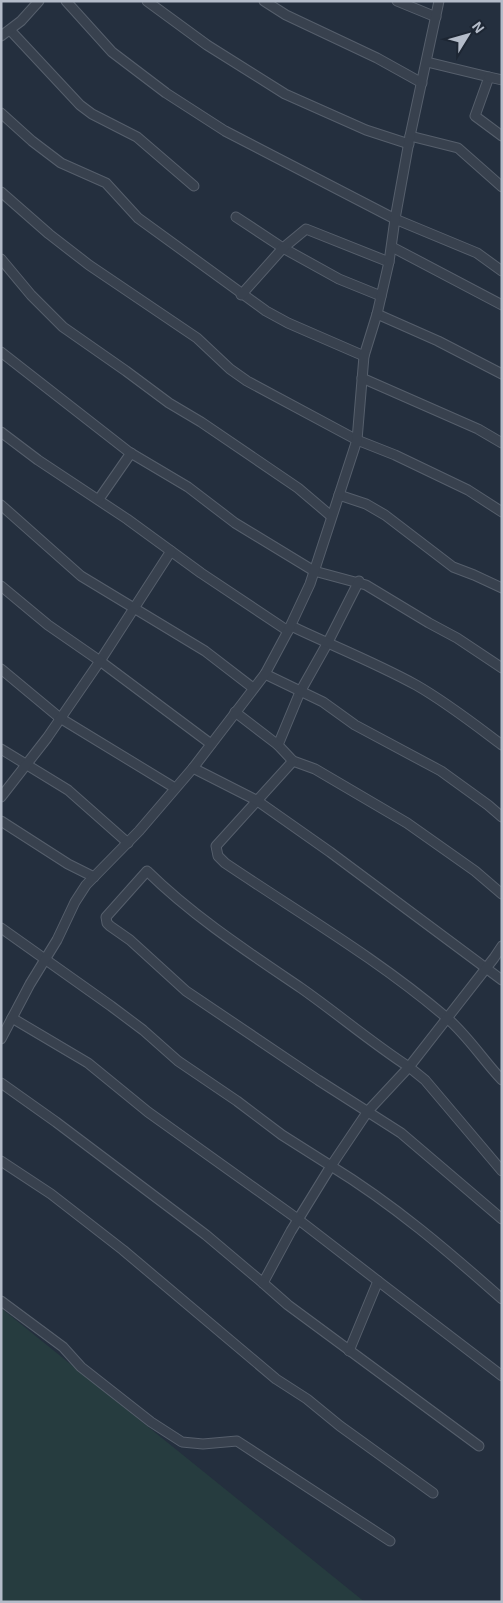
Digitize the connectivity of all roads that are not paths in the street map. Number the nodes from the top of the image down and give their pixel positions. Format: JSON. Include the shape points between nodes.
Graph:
{"nodes":[{"id":1,"x":39,"y":1,"type":"edge"},
{"id":2,"x":66,"y":1,"type":"edge"},
{"id":3,"x":147,"y":1,"type":"edge"},
{"id":4,"x":264,"y":1,"type":"edge"},
{"id":5,"x":397,"y":1,"type":"edge"},
{"id":6,"x":439,"y":1,"type":"edge"},
{"id":7,"x":436,"y":17,"type":"junction"},
{"id":8,"x":10,"y":30,"type":"junction"},
{"id":9,"x":1,"y":36,"type":"edge"},
{"id":10,"x":427,"y":62,"type":"junction"},
{"id":11,"x":490,"y":77,"type":"junction"},
{"id":12,"x":502,"y":80,"type":"edge"},
{"id":13,"x":422,"y":83,"type":"junction"},
{"id":14,"x":1,"y":114,"type":"edge"},
{"id":15,"x":502,"y":136,"type":"edge"},
{"id":16,"x":410,"y":140,"type":"junction"},
{"id":17,"x":194,"y":186,"type":"dead end"},
{"id":18,"x":502,"y":187,"type":"edge"},
{"id":19,"x":1,"y":192,"type":"edge"},
{"id":20,"x":236,"y":217,"type":"dead end"},
{"id":21,"x":395,"y":219,"type":"junction"},
{"id":22,"x":392,"y":247,"type":"junction"},
{"id":23,"x":284,"y":248,"type":"junction"},
{"id":24,"x":1,"y":259,"type":"edge"},
{"id":25,"x":389,"y":262,"type":"junction"},
{"id":26,"x":502,"y":271,"type":"edge"},
{"id":27,"x":241,"y":295,"type":"junction"},
{"id":28,"x":380,"y":296,"type":"junction"},
{"id":29,"x":502,"y":305,"type":"edge"},
{"id":30,"x":377,"y":314,"type":"junction"},
{"id":31,"x":1,"y":352,"type":"edge"},
{"id":32,"x":364,"y":356,"type":"junction"},
{"id":33,"x":502,"y":374,"type":"edge"},
{"id":34,"x":362,"y":378,"type":"junction"},
{"id":35,"x":1,"y":432,"type":"edge"},
{"id":36,"x":357,"y":440,"type":"junction"},
{"id":37,"x":502,"y":443,"type":"edge"},
{"id":38,"x":130,"y":453,"type":"junction"},
{"id":39,"x":339,"y":495,"type":"junction"},
{"id":40,"x":99,"y":500,"type":"junction"},
{"id":41,"x":1,"y":505,"type":"edge"},
{"id":42,"x":502,"y":512,"type":"edge"},
{"id":43,"x":331,"y":516,"type":"junction"},
{"id":44,"x":171,"y":551,"type":"junction"},
{"id":45,"x":314,"y":571,"type":"junction"},
{"id":46,"x":359,"y":582,"type":"junction"},
{"id":47,"x":1,"y":586,"type":"edge"},
{"id":48,"x":502,"y":588,"type":"edge"},
{"id":49,"x":134,"y":607,"type":"junction"},
{"id":50,"x":290,"y":629,"type":"junction"},
{"id":51,"x":327,"y":644,"type":"junction"},
{"id":52,"x":100,"y":661,"type":"junction"},
{"id":53,"x":502,"y":668,"type":"edge"},
{"id":54,"x":1,"y":669,"type":"edge"},
{"id":55,"x":265,"y":674,"type":"junction"},
{"id":56,"x":253,"y":688,"type":"junction"},
{"id":57,"x":300,"y":692,"type":"junction"},
{"id":58,"x":236,"y":712,"type":"junction"},
{"id":59,"x":60,"y":718,"type":"junction"},
{"id":60,"x":211,"y":744,"type":"junction"},
{"id":61,"x":278,"y":745,"type":"junction"},
{"id":62,"x":502,"y":745,"type":"edge"},
{"id":63,"x":1,"y":749,"type":"edge"},
{"id":64,"x":293,"y":760,"type":"junction"},
{"id":65,"x":26,"y":766,"type":"junction"},
{"id":66,"x":193,"y":768,"type":"junction"},
{"id":67,"x":175,"y":788,"type":"junction"},
{"id":68,"x":1,"y":797,"type":"edge"},
{"id":69,"x":256,"y":800,"type":"junction"},
{"id":70,"x":502,"y":817,"type":"edge"},
{"id":71,"x":1,"y":821,"type":"edge"},
{"id":72,"x":128,"y":843,"type":"junction"},
{"id":73,"x":94,"y":877,"type":"junction"},
{"id":74,"x":502,"y":894,"type":"edge"},
{"id":75,"x":1,"y":928,"type":"edge"},
{"id":76,"x":502,"y":946,"type":"edge"},
{"id":77,"x":45,"y":959,"type":"junction"},
{"id":78,"x":485,"y":969,"type":"junction"},
{"id":79,"x":502,"y":980,"type":"edge"},
{"id":80,"x":12,"y":1018,"type":"junction"},
{"id":81,"x":447,"y":1018,"type":"junction"},
{"id":82,"x":1,"y":1039,"type":"edge"},
{"id":83,"x":409,"y":1067,"type":"junction"},
{"id":84,"x":502,"y":1080,"type":"edge"},
{"id":85,"x":1,"y":1084,"type":"edge"},
{"id":86,"x":368,"y":1111,"type":"junction"},
{"id":87,"x":1,"y":1161,"type":"edge"},
{"id":88,"x":331,"y":1166,"type":"junction"},
{"id":89,"x":502,"y":1171,"type":"edge"},
{"id":90,"x":502,"y":1219,"type":"edge"},
{"id":91,"x":299,"y":1220,"type":"junction"},
{"id":92,"x":378,"y":1281,"type":"junction"},
{"id":93,"x":263,"y":1282,"type":"junction"},
{"id":94,"x":502,"y":1300,"type":"edge"},
{"id":95,"x":1,"y":1302,"type":"edge"},
{"id":96,"x":349,"y":1351,"type":"junction"},
{"id":97,"x":502,"y":1376,"type":"edge"},
{"id":98,"x":479,"y":1446,"type":"dead end"},
{"id":99,"x":433,"y":1492,"type":"dead end"},
{"id":100,"x":390,"y":1541,"type":"dead end"}],
"edges":[{"from":1,"to":8,"type":"street"},
{"from":2,"to":21,"type":"street","via":[[112,52],[166,93],[225,131]]},
{"from":3,"to":16,"type":"street","via":[[207,45],[285,94],[366,130]]},
{"from":4,"to":13,"type":"street"},
{"from":5,"to":7,"type":"street"},
{"from":6,"to":7,"type":"street"},
{"from":7,"to":10,"type":"street"},
{"from":8,"to":9,"type":"street"},
{"from":8,"to":17,"type":"street","via":[[80,105],[137,137]]},
{"from":10,"to":11,"type":"street"},
{"from":10,"to":13,"type":"street"},
{"from":11,"to":12,"type":"street"},
{"from":11,"to":15,"type":"street","via":[[475,116]]},
{"from":13,"to":16,"type":"street"},
{"from":14,"to":27,"type":"street","via":[[61,163],[106,183],[138,218]]},
{"from":16,"to":18,"type":"street","via":[[458,148]]},
{"from":16,"to":21,"type":"street"},
{"from":19,"to":36,"type":"street","via":[[89,265],[197,338],[230,370]]},
{"from":20,"to":23,"type":"street"},
{"from":21,"to":22,"type":"street"},
{"from":21,"to":26,"type":"street","via":[[477,252]]},
{"from":22,"to":25,"type":"street"},
{"from":22,"to":29,"type":"street"},
{"from":23,"to":25,"type":"street","via":[[306,229]]},
{"from":23,"to":27,"type":"street"},
{"from":23,"to":28,"type":"street"},
{"from":24,"to":43,"type":"street","via":[[63,327],[169,403],[298,488]]},
{"from":25,"to":28,"type":"street"},
{"from":27,"to":32,"type":"street","via":[[288,323]]},
{"from":28,"to":30,"type":"street"},
{"from":30,"to":32,"type":"street"},
{"from":30,"to":33,"type":"street"},
{"from":31,"to":38,"type":"street"},
{"from":32,"to":34,"type":"street"},
{"from":34,"to":36,"type":"street"},
{"from":34,"to":37,"type":"street","via":[[469,424]]},
{"from":35,"to":40,"type":"street"},
{"from":36,"to":39,"type":"street"},
{"from":36,"to":42,"type":"street","via":[[468,490]]},
{"from":38,"to":40,"type":"street"},
{"from":38,"to":45,"type":"street","via":[[188,487],[235,523]]},
{"from":39,"to":43,"type":"street"},
{"from":39,"to":48,"type":"street","via":[[366,504],[385,515],[453,567]]},
{"from":40,"to":44,"type":"street"},
{"from":41,"to":49,"type":"street","via":[[82,576]]},
{"from":43,"to":45,"type":"street"},
{"from":44,"to":49,"type":"street"},
{"from":44,"to":50,"type":"street"},
{"from":45,"to":46,"type":"street"},
{"from":45,"to":50,"type":"street"},
{"from":46,"to":51,"type":"street"},
{"from":46,"to":53,"type":"street"},
{"from":47,"to":52,"type":"street","via":[[48,625]]},
{"from":49,"to":52,"type":"street"},
{"from":49,"to":56,"type":"street","via":[[204,651]]},
{"from":50,"to":51,"type":"street"},
{"from":50,"to":55,"type":"street"},
{"from":51,"to":57,"type":"street"},
{"from":51,"to":62,"type":"street","via":[[418,686]]},
{"from":52,"to":59,"type":"street"},
{"from":52,"to":60,"type":"street"},
{"from":54,"to":59,"type":"street"},
{"from":55,"to":56,"type":"street"},
{"from":55,"to":57,"type":"street"},
{"from":56,"to":58,"type":"street"},
{"from":57,"to":61,"type":"street"},
{"from":57,"to":70,"type":"street","via":[[323,702],[355,725],[441,772]]},
{"from":58,"to":60,"type":"street"},
{"from":58,"to":61,"type":"street"},
{"from":59,"to":65,"type":"street"},
{"from":59,"to":67,"type":"street"},
{"from":60,"to":66,"type":"street"},
{"from":61,"to":64,"type":"street"},
{"from":63,"to":65,"type":"street"},
{"from":64,"to":69,"type":"street"},
{"from":64,"to":74,"type":"street","via":[[315,769],[406,823]]},
{"from":65,"to":68,"type":"street"},
{"from":65,"to":72,"type":"street","via":[[68,790]]},
{"from":66,"to":67,"type":"street"},
{"from":66,"to":69,"type":"street"},
{"from":67,"to":72,"type":"street"},
{"from":69,"to":78,"type":"street"},
{"from":69,"to":81,"type":"street","via":[[216,846],[218,856],[369,959]]},
{"from":71,"to":73,"type":"street"},
{"from":72,"to":73,"type":"street"},
{"from":73,"to":77,"type":"street","via":[[74,902]]},
{"from":75,"to":77,"type":"street"},
{"from":76,"to":78,"type":"street"},
{"from":77,"to":80,"type":"street"},
{"from":77,"to":88,"type":"street","via":[[112,1006],[178,1061]]},
{"from":78,"to":79,"type":"street"},
{"from":78,"to":81,"type":"street"},
{"from":80,"to":82,"type":"street"},
{"from":80,"to":91,"type":"street","via":[[88,1063],[148,1112]]},
{"from":81,"to":83,"type":"street"},
{"from":81,"to":84,"type":"street"},
{"from":83,"to":86,"type":"street"},
{"from":83,"to":86,"type":"street","via":[[234,944],[168,892],[147,871],[106,917],[110,926],[186,991]]},
{"from":83,"to":89,"type":"street","via":[[426,1080]]},
{"from":85,"to":93,"type":"street","via":[[206,1235]]},
{"from":86,"to":88,"type":"street"},
{"from":86,"to":90,"type":"street","via":[[401,1133]]},
{"from":87,"to":99,"type":"street","via":[[51,1194],[122,1250],[276,1379]]},
{"from":88,"to":91,"type":"street"},
{"from":88,"to":94,"type":"street","via":[[421,1229]]},
{"from":91,"to":92,"type":"street"},
{"from":91,"to":93,"type":"street"},
{"from":92,"to":96,"type":"street"},
{"from":92,"to":97,"type":"street"},
{"from":93,"to":96,"type":"street"},
{"from":95,"to":100,"type":"street","via":[[63,1348],[81,1367],[152,1422],[182,1442],[237,1441]]},
{"from":96,"to":98,"type":"street"}]}
